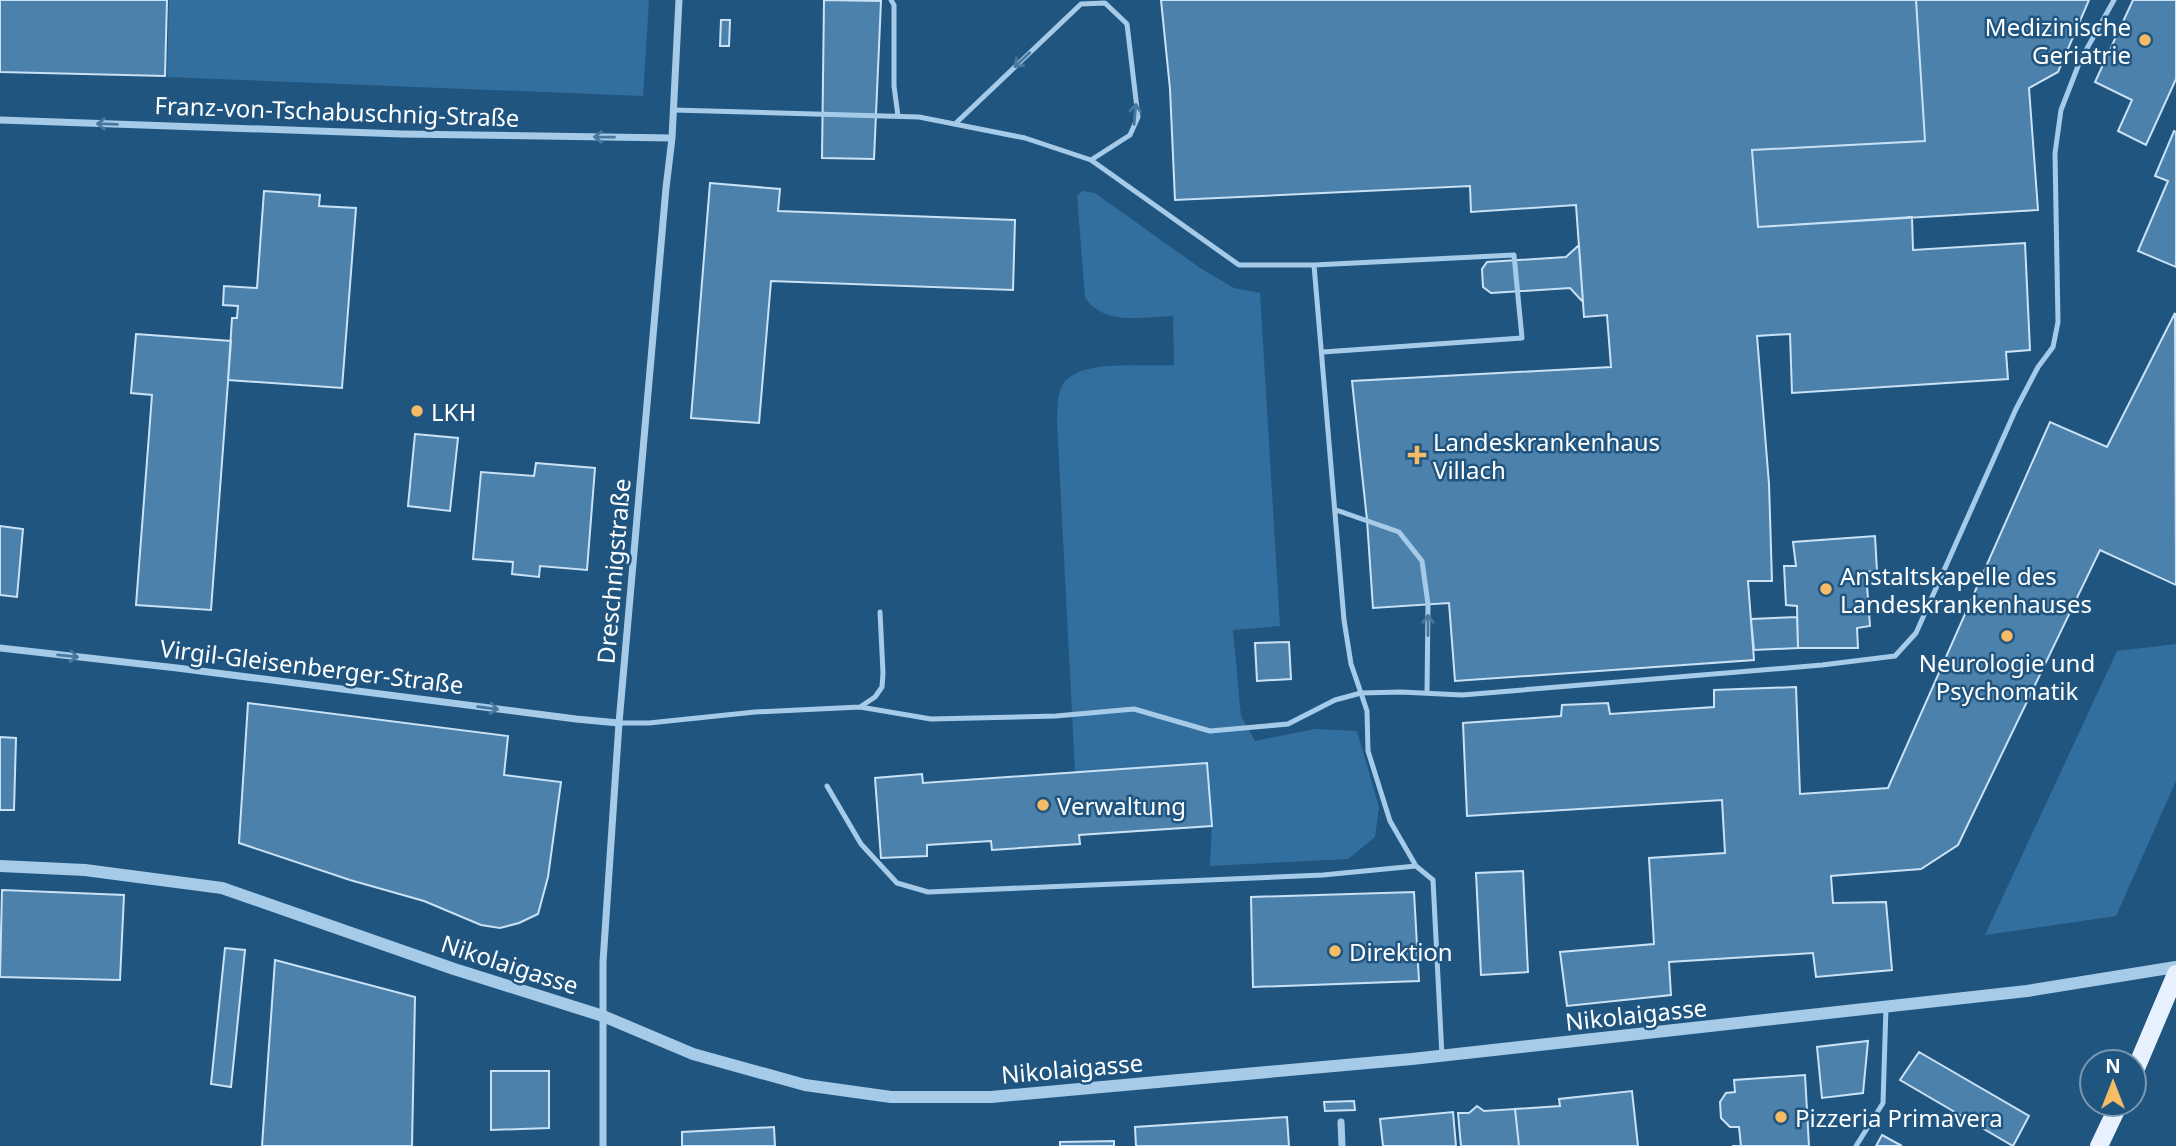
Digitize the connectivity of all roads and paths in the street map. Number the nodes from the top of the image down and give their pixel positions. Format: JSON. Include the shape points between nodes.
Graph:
{"nodes":[{"id":1,"x":679,"y":0,"type":"edge"},
{"id":2,"x":891,"y":0,"type":"edge"},
{"id":3,"x":2114,"y":0,"type":"edge"},
{"id":4,"x":673,"y":110,"type":"junction"},
{"id":5,"x":898,"y":116,"type":"junction"},
{"id":6,"x":0,"y":120,"type":"edge"},
{"id":7,"x":956,"y":123,"type":"junction"},
{"id":8,"x":672,"y":138,"type":"junction"},
{"id":9,"x":1091,"y":160,"type":"junction"},
{"id":10,"x":1314,"y":265,"type":"junction"},
{"id":11,"x":1323,"y":352,"type":"junction"},
{"id":12,"x":1336,"y":510,"type":"junction"},
{"id":13,"x":880,"y":612,"type":"dead end"},
{"id":14,"x":0,"y":648,"type":"edge"},
{"id":15,"x":1361,"y":693,"type":"junction"},
{"id":16,"x":1427,"y":693,"type":"junction"},
{"id":17,"x":860,"y":707,"type":"junction"},
{"id":18,"x":619,"y":723,"type":"junction"},
{"id":19,"x":827,"y":786,"type":"dead end"},
{"id":20,"x":0,"y":866,"type":"edge"},
{"id":21,"x":1416,"y":866,"type":"junction"},
{"id":22,"x":2176,"y":967,"type":"edge"},
{"id":23,"x":2176,"y":974,"type":"edge"},
{"id":24,"x":1886,"y":1007,"type":"junction"},
{"id":25,"x":603,"y":1016,"type":"junction"},
{"id":26,"x":2145,"y":1048,"type":"edge"},
{"id":27,"x":1442,"y":1056,"type":"junction"},
{"id":28,"x":2112,"y":1118,"type":"edge"},
{"id":29,"x":1341,"y":1122,"type":"dead end"},
{"id":30,"x":603,"y":1146,"type":"edge"},
{"id":31,"x":1342,"y":1146,"type":"edge"},
{"id":32,"x":1856,"y":1146,"type":"edge"},
{"id":33,"x":2099,"y":1146,"type":"edge"}],
"edges":[{"from":1,"to":4,"type":"street","name":"Dreschnigstraße"},
{"from":2,"to":5,"type":"lane"},
{"from":3,"to":16,"type":"lane","via":[[2080,61],[2061,110],[2055,153],[2058,323],[2053,347],[2016,409],[1916,633],[1895,656],[1462,695]]},
{"from":4,"to":5,"type":"lane"},
{"from":4,"to":8,"type":"street","name":"Dreschnigstraße"},
{"from":5,"to":7,"type":"lane"},
{"from":8,"to":6,"type":"street","name":"Franz-von-Tschabuschnig-Straße","one_way":true},
{"from":7,"to":9,"type":"lane","via":[[1025,138]]},
{"from":9,"to":7,"type":"lane","one_way":true,"via":[[1130,135],[1138,117],[1127,24],[1105,3],[1081,4]]},
{"from":8,"to":18,"type":"street","name":"Dreschnigstraße"},
{"from":9,"to":10,"type":"lane","via":[[1239,265]]},
{"from":10,"to":11,"type":"lane"},
{"from":10,"to":11,"type":"lane","via":[[1514,255],[1518,291],[1522,338]]},
{"from":11,"to":12,"type":"lane"},
{"from":12,"to":15,"type":"lane","via":[[1344,620]]},
{"from":16,"to":12,"type":"lane","one_way":true,"via":[[1428,604],[1422,561],[1399,532]]},
{"from":13,"to":17,"type":"lane","via":[[881,687]]},
{"from":14,"to":18,"type":"street","name":"Virgil-Gleisenberger-Straße","one_way":true},
{"from":15,"to":16,"type":"lane"},
{"from":15,"to":17,"type":"lane","via":[[1335,700],[1288,724],[1210,732],[1134,709],[931,719]]},
{"from":15,"to":21,"type":"lane","via":[[1367,710],[1368,751],[1390,821]]},
{"from":17,"to":18,"type":"lane"},
{"from":18,"to":25,"type":"street","name":"Dreschnigstraße"},
{"from":19,"to":21,"type":"lane","via":[[861,844],[897,883],[928,892]]},
{"from":20,"to":25,"type":"street","name":"Nikolaigasse","via":[[85,870],[222,888]]},
{"from":21,"to":27,"type":"lane","via":[[1433,880]]},
{"from":22,"to":24,"type":"street","name":"Nikolaigasse"},
{"from":23,"to":26,"type":"main road"},
{"from":24,"to":27,"type":"street","name":"Nikolaigasse"},
{"from":24,"to":32,"type":"lane","via":[[1883,1103]]},
{"from":25,"to":27,"type":"street","name":"Nikolaigasse","via":[[706,1058],[805,1085],[891,1097],[991,1097]]},
{"from":25,"to":30,"type":"street","name":"Dreschnigstraße"},
{"from":28,"to":33,"type":"main road"},
{"from":29,"to":31,"type":"street"}]}
